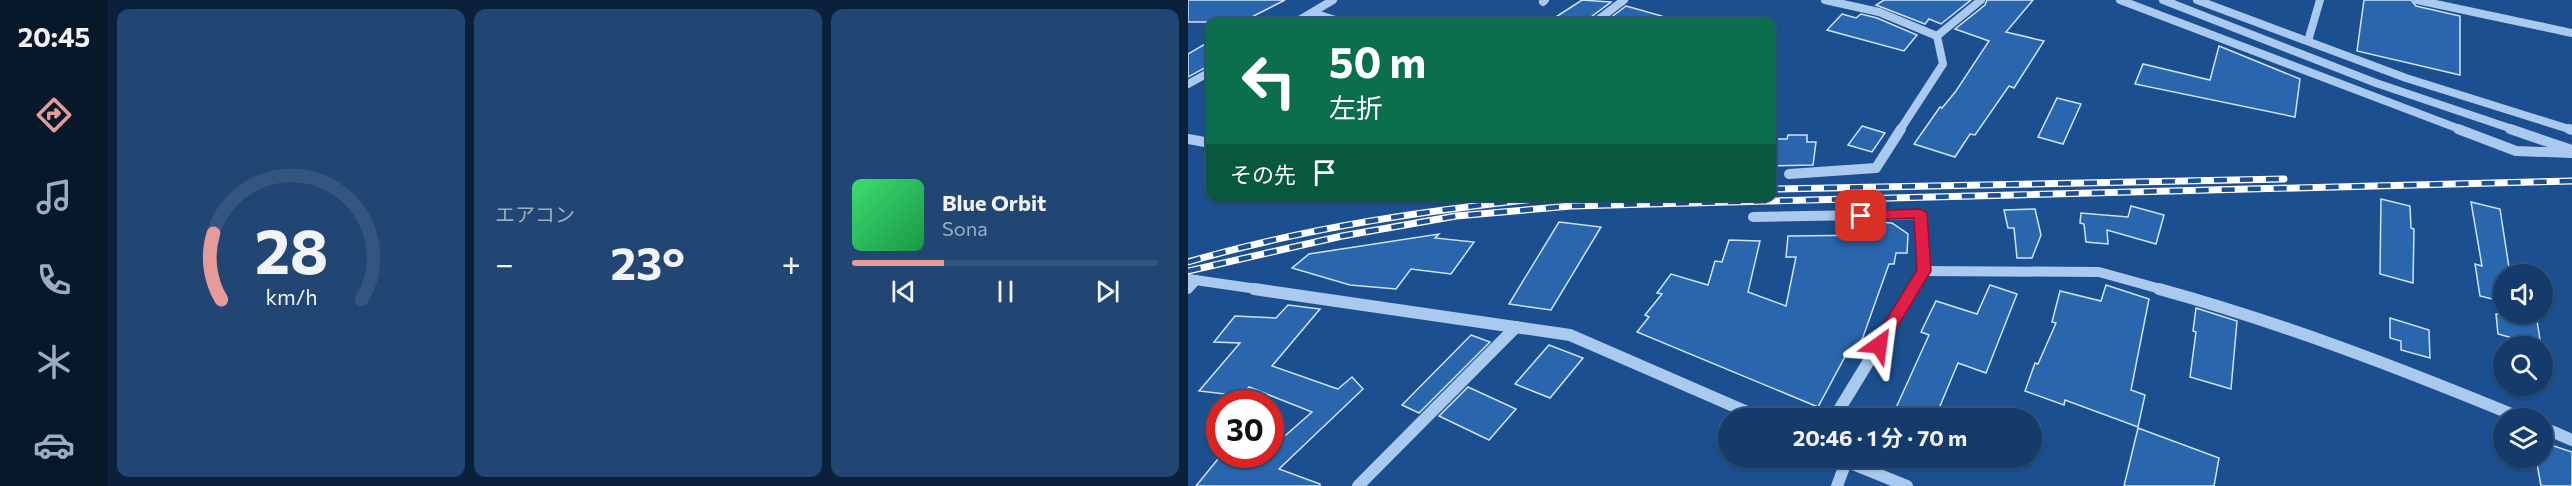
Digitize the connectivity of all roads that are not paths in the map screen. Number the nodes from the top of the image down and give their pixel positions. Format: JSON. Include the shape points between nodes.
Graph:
{"nodes":[{"id":1,"x":1333,"y":0,"type":"edge"},
{"id":2,"x":1624,"y":0,"type":"edge"},
{"id":3,"x":1825,"y":0,"type":"edge"},
{"id":4,"x":1981,"y":0,"type":"edge"},
{"id":5,"x":2120,"y":0,"type":"edge"},
{"id":6,"x":2163,"y":0,"type":"edge"},
{"id":7,"x":2197,"y":0,"type":"edge"},
{"id":8,"x":2320,"y":0,"type":"edge"},
{"id":9,"x":2417,"y":0,"type":"edge"},
{"id":10,"x":1313,"y":13,"type":"junction"},
{"id":11,"x":1304,"y":18,"type":"edge"},
{"id":12,"x":1329,"y":18,"type":"edge"},
{"id":13,"x":1600,"y":18,"type":"edge"},
{"id":14,"x":2572,"y":33,"type":"edge"},
{"id":15,"x":1937,"y":36,"type":"junction"},
{"id":16,"x":2308,"y":41,"type":"junction"},
{"id":17,"x":1206,"y":74,"type":"edge"},
{"id":18,"x":1188,"y":84,"type":"edge"},
{"id":19,"x":2572,"y":130,"type":"edge"},
{"id":20,"x":1188,"y":139,"type":"edge"},
{"id":21,"x":1206,"y":142,"type":"edge"},
{"id":22,"x":2572,"y":151,"type":"edge"},
{"id":23,"x":1789,"y":174,"type":"dead end"},
{"id":24,"x":1753,"y":217,"type":"dead end"},
{"id":25,"x":1924,"y":271,"type":"junction"},
{"id":26,"x":1192,"y":279,"type":"edge"},
{"id":27,"x":1188,"y":289,"type":"edge"},
{"id":28,"x":1516,"y":327,"type":"junction"},
{"id":29,"x":1738,"y":408,"type":"edge"},
{"id":30,"x":1840,"y":408,"type":"edge"},
{"id":31,"x":2497,"y":408,"type":"edge"},
{"id":32,"x":2553,"y":432,"type":"edge"},
{"id":33,"x":2572,"y":440,"type":"edge"},
{"id":34,"x":1840,"y":468,"type":"edge"},
{"id":35,"x":1862,"y":468,"type":"edge"},
{"id":36,"x":1358,"y":486,"type":"edge"},
{"id":37,"x":1837,"y":486,"type":"edge"},
{"id":38,"x":1907,"y":486,"type":"edge"}],
"edges":[{"from":1,"to":10,"type":"street"},
{"from":2,"to":13,"type":"street"},
{"from":3,"to":15,"type":"street","via":[[1879,12]]},
{"from":4,"to":15,"type":"street"},
{"from":5,"to":22,"type":"street","via":[[2516,151]]},
{"from":6,"to":22,"type":"street","via":[[2376,83]]},
{"from":7,"to":16,"type":"street"},
{"from":8,"to":16,"type":"street"},
{"from":9,"to":14,"type":"street"},
{"from":10,"to":11,"type":"street"},
{"from":10,"to":12,"type":"street"},
{"from":15,"to":23,"type":"street","via":[[1943,64],[1876,168]]},
{"from":16,"to":19,"type":"street","via":[[2406,78]]},
{"from":17,"to":18,"type":"street"},
{"from":20,"to":21,"type":"street"},
{"from":24,"to":25,"type":"street","via":[[1920,213]]},
{"from":25,"to":30,"type":"street"},
{"from":25,"to":31,"type":"street","via":[[2099,273],[2232,309],[2401,369]]},
{"from":26,"to":27,"type":"street"},
{"from":26,"to":28,"type":"street"},
{"from":28,"to":29,"type":"street","via":[[1570,334]]},
{"from":28,"to":36,"type":"street"},
{"from":32,"to":33,"type":"street"},
{"from":34,"to":37,"type":"street"},
{"from":35,"to":38,"type":"street"}]}
